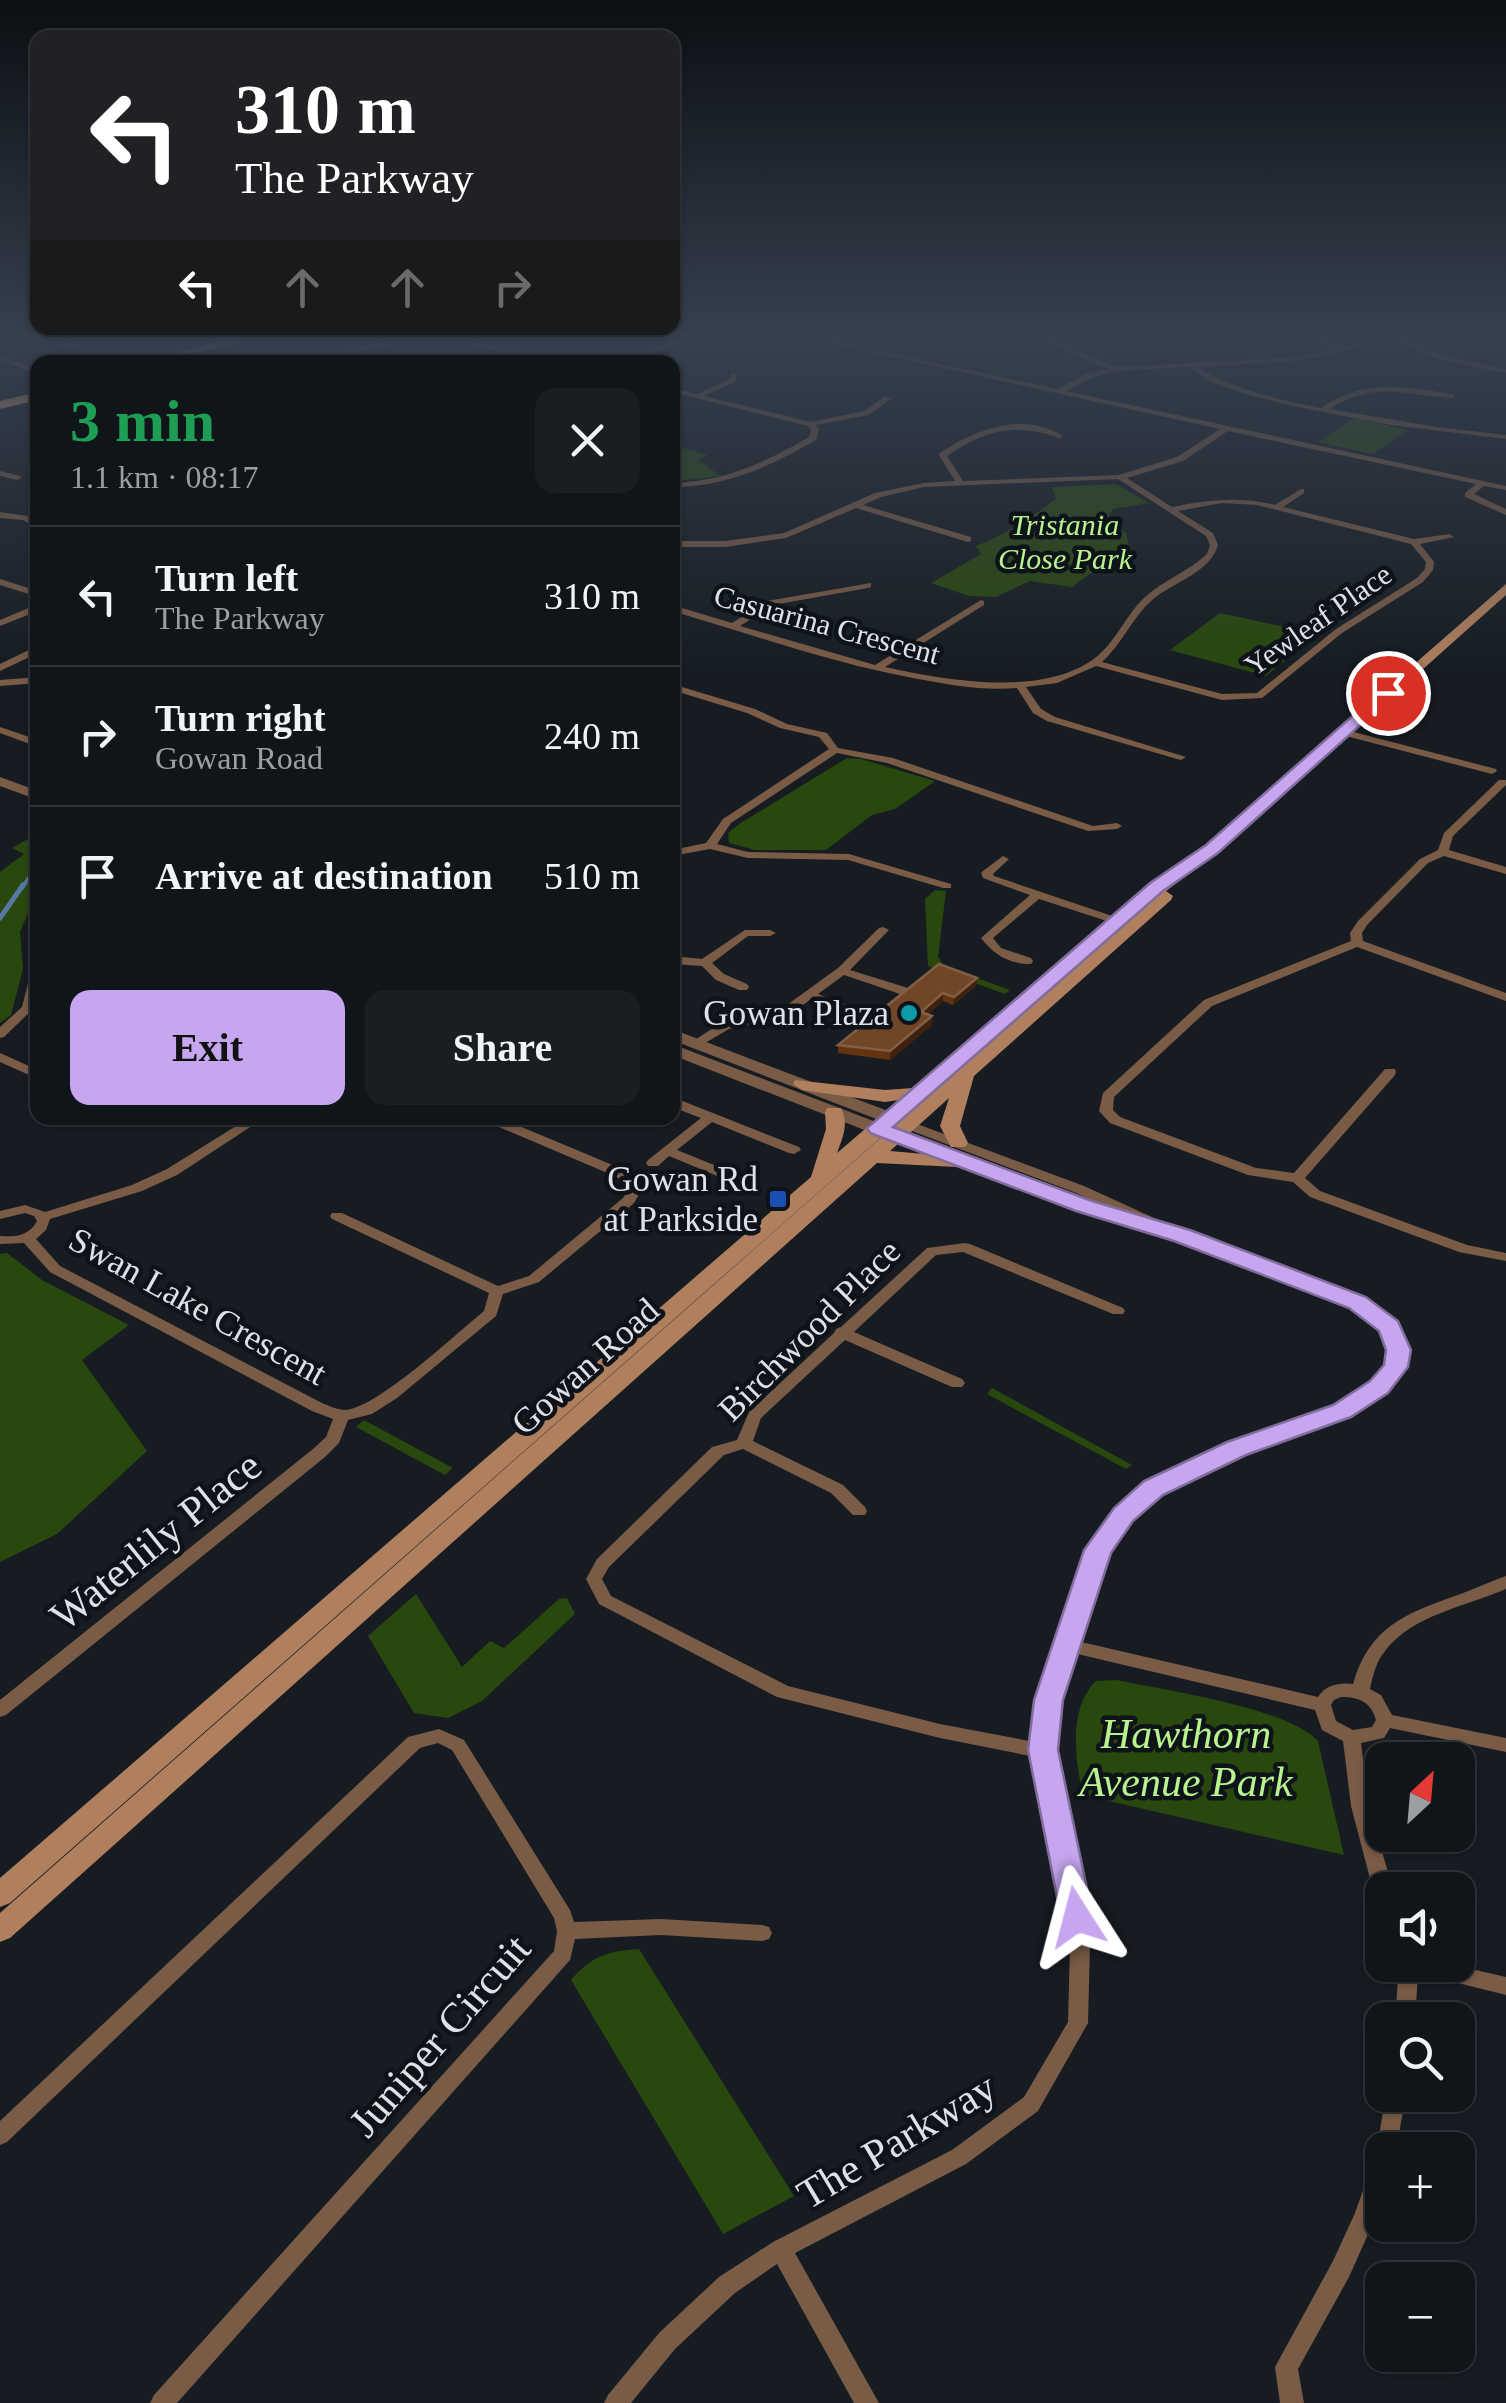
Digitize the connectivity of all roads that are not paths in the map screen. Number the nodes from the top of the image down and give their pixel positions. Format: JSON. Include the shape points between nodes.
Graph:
{"nodes":[{"id":1,"x":792,"y":448,"type":"edge"},
{"id":2,"x":956,"y":448,"type":"edge"},
{"id":3,"x":1197,"y":448,"type":"edge"},
{"id":4,"x":1321,"y":448,"type":"edge"},
{"id":5,"x":2,"y":475,"type":"edge"},
{"id":6,"x":1120,"y":477,"type":"junction"},
{"id":7,"x":17,"y":478,"type":"dead end"},
{"id":8,"x":959,"y":481,"type":"junction"},
{"id":9,"x":1482,"y":483,"type":"junction"},
{"id":10,"x":680,"y":485,"type":"edge"},
{"id":11,"x":1506,"y":488,"type":"edge"},
{"id":12,"x":1301,"y":490,"type":"dead end"},
{"id":13,"x":856,"y":505,"type":"junction"},
{"id":14,"x":1278,"y":508,"type":"junction"},
{"id":15,"x":1174,"y":509,"type":"junction"},
{"id":16,"x":1506,"y":512,"type":"edge"},
{"id":17,"x":0,"y":514,"type":"edge"},
{"id":18,"x":30,"y":516,"type":"edge"},
{"id":19,"x":25,"y":518,"type":"junction"},
{"id":20,"x":30,"y":521,"type":"edge"},
{"id":21,"x":1450,"y":537,"type":"dead end"},
{"id":22,"x":968,"y":540,"type":"dead end"},
{"id":23,"x":1414,"y":542,"type":"junction"},
{"id":24,"x":680,"y":544,"type":"edge"},
{"id":25,"x":0,"y":582,"type":"edge"},
{"id":26,"x":868,"y":585,"type":"dead end"},
{"id":27,"x":1506,"y":588,"type":"edge"},
{"id":28,"x":30,"y":597,"type":"edge"},
{"id":29,"x":982,"y":603,"type":"dead end"},
{"id":30,"x":30,"y":606,"type":"edge"},
{"id":31,"x":680,"y":610,"type":"edge"},
{"id":32,"x":0,"y":623,"type":"edge"},
{"id":33,"x":735,"y":625,"type":"junction"},
{"id":34,"x":30,"y":653,"type":"edge"},
{"id":35,"x":1096,"y":663,"type":"junction"},
{"id":36,"x":0,"y":668,"type":"edge"},
{"id":37,"x":877,"y":668,"type":"junction"},
{"id":38,"x":30,"y":681,"type":"edge"},
{"id":39,"x":0,"y":683,"type":"edge"},
{"id":40,"x":1021,"y":686,"type":"junction"},
{"id":41,"x":680,"y":689,"type":"edge"},
{"id":42,"x":0,"y":730,"type":"edge"},
{"id":43,"x":1346,"y":733,"type":"junction"},
{"id":44,"x":30,"y":741,"type":"edge"},
{"id":45,"x":835,"y":750,"type":"junction"},
{"id":46,"x":1181,"y":757,"type":"dead end"},
{"id":47,"x":0,"y":774,"type":"edge"},
{"id":48,"x":1502,"y":776,"type":"edge"},
{"id":49,"x":0,"y":781,"type":"edge"},
{"id":50,"x":30,"y":785,"type":"edge"},
{"id":51,"x":30,"y":793,"type":"edge"},
{"id":52,"x":1117,"y":826,"type":"dead end"},
{"id":53,"x":710,"y":846,"type":"junction"},
{"id":54,"x":680,"y":852,"type":"edge"},
{"id":55,"x":1444,"y":852,"type":"junction"},
{"id":56,"x":1003,"y":859,"type":"dead end"},
{"id":57,"x":1506,"y":871,"type":"edge"},
{"id":58,"x":947,"y":886,"type":"dead end"},
{"id":59,"x":1038,"y":894,"type":"junction"},
{"id":60,"x":1125,"y":923,"type":"junction"},
{"id":61,"x":883,"y":930,"type":"dead end"},
{"id":62,"x":770,"y":932,"type":"dead end"},
{"id":63,"x":1356,"y":942,"type":"junction"},
{"id":64,"x":680,"y":961,"type":"edge"},
{"id":65,"x":1027,"y":961,"type":"dead end"},
{"id":66,"x":705,"y":963,"type":"junction"},
{"id":67,"x":842,"y":971,"type":"junction"},
{"id":68,"x":743,"y":987,"type":"dead end"},
{"id":69,"x":904,"y":990,"type":"edge"},
{"id":70,"x":808,"y":994,"type":"junction"},
{"id":71,"x":1506,"y":997,"type":"edge"},
{"id":72,"x":30,"y":999,"type":"edge"},
{"id":73,"x":868,"y":1017,"type":"edge"},
{"id":74,"x":0,"y":1034,"type":"edge"},
{"id":75,"x":684,"y":1048,"type":"edge"},
{"id":76,"x":0,"y":1058,"type":"edge"},
{"id":77,"x":30,"y":1071,"type":"edge"},
{"id":78,"x":1390,"y":1072,"type":"dead end"},
{"id":79,"x":966,"y":1076,"type":"junction"},
{"id":80,"x":802,"y":1084,"type":"junction"},
{"id":81,"x":919,"y":1093,"type":"junction"},
{"id":82,"x":680,"y":1105,"type":"edge"},
{"id":83,"x":834,"y":1112,"type":"junction"},
{"id":84,"x":710,"y":1117,"type":"junction"},
{"id":85,"x":245,"y":1125,"type":"edge"},
{"id":86,"x":506,"y":1125,"type":"edge"},
{"id":87,"x":894,"y":1127,"type":"junction"},
{"id":88,"x":958,"y":1143,"type":"junction"},
{"id":89,"x":794,"y":1150,"type":"dead end"},
{"id":90,"x":668,"y":1151,"type":"junction"},
{"id":91,"x":874,"y":1157,"type":"junction"},
{"id":92,"x":653,"y":1163,"type":"dead end"},
{"id":93,"x":970,"y":1164,"type":"junction"},
{"id":94,"x":820,"y":1178,"type":"junction"},
{"id":95,"x":1296,"y":1178,"type":"junction"},
{"id":96,"x":751,"y":1185,"type":"dead end"},
{"id":97,"x":0,"y":1215,"type":"edge"},
{"id":98,"x":338,"y":1216,"type":"dead end"},
{"id":99,"x":42,"y":1217,"type":"junction"},
{"id":100,"x":1182,"y":1236,"type":"junction"},
{"id":101,"x":27,"y":1238,"type":"junction"},
{"id":102,"x":0,"y":1240,"type":"edge"},
{"id":103,"x":1505,"y":1254,"type":"edge"},
{"id":104,"x":497,"y":1291,"type":"junction"},
{"id":105,"x":1118,"y":1310,"type":"dead end"},
{"id":106,"x":841,"y":1332,"type":"junction"},
{"id":107,"x":957,"y":1383,"type":"dead end"},
{"id":108,"x":342,"y":1416,"type":"junction"},
{"id":109,"x":744,"y":1442,"type":"junction"},
{"id":110,"x":859,"y":1511,"type":"dead end"},
{"id":111,"x":1506,"y":1582,"type":"edge"},
{"id":112,"x":1068,"y":1645,"type":"junction"},
{"id":113,"x":1360,"y":1692,"type":"junction"},
{"id":114,"x":1322,"y":1704,"type":"junction"},
{"id":115,"x":0,"y":1710,"type":"edge"},
{"id":116,"x":1385,"y":1720,"type":"junction"},
{"id":117,"x":1351,"y":1737,"type":"junction"},
{"id":118,"x":1506,"y":1744,"type":"edge"},
{"id":119,"x":1043,"y":1750,"type":"junction"},
{"id":120,"x":1378,"y":1872,"type":"edge"},
{"id":121,"x":0,"y":1895,"type":"edge"},
{"id":122,"x":0,"y":1930,"type":"edge"},
{"id":123,"x":567,"y":1931,"type":"junction"},
{"id":124,"x":762,"y":1934,"type":"dead end"},
{"id":125,"x":1475,"y":1979,"type":"edge"},
{"id":126,"x":1506,"y":1986,"type":"edge"},
{"id":127,"x":0,"y":2135,"type":"edge"},
{"id":128,"x":1365,"y":2216,"type":"edge"},
{"id":129,"x":781,"y":2249,"type":"junction"},
{"id":130,"x":162,"y":2403,"type":"edge"},
{"id":131,"x":616,"y":2403,"type":"edge"},
{"id":132,"x":868,"y":2403,"type":"edge"},
{"id":133,"x":1292,"y":2403,"type":"edge"}],
"edges":[{"from":1,"to":10,"type":"street","via":[[730,479]]},
{"from":2,"to":8,"type":"street","via":[[944,455]]},
{"from":3,"to":6,"type":"street"},
{"from":4,"to":9,"type":"street"},
{"from":5,"to":7,"type":"street"},
{"from":6,"to":8,"type":"street"},
{"from":6,"to":15,"type":"street"},
{"from":8,"to":13,"type":"street","via":[[893,491]]},
{"from":9,"to":11,"type":"street"},
{"from":9,"to":16,"type":"street","via":[[1468,495]]},
{"from":12,"to":14,"type":"street"},
{"from":13,"to":22,"type":"street"},
{"from":13,"to":24,"type":"street","via":[[786,535]]},
{"from":14,"to":15,"type":"street","via":[[1222,502]]},
{"from":14,"to":23,"type":"street"},
{"from":15,"to":35,"type":"street","via":[[1210,534],[1212,555],[1144,602]]},
{"from":17,"to":19,"type":"street"},
{"from":18,"to":19,"type":"street"},
{"from":19,"to":20,"type":"street"},
{"from":21,"to":23,"type":"street"},
{"from":23,"to":35,"type":"street","name":"Yewleaf Place","via":[[1430,562],[1420,580],[1339,631],[1259,696],[1222,696]]},
{"from":25,"to":28,"type":"street"},
{"from":26,"to":33,"type":"street","via":[[770,603]]},
{"from":27,"to":43,"type":"main road","name":"Gowan Road"},
{"from":29,"to":37,"type":"street"},
{"from":30,"to":32,"type":"street"},
{"from":31,"to":33,"type":"street","name":"Casuarina Crescent"},
{"from":33,"to":37,"type":"street","name":"Casuarina Crescent"},
{"from":34,"to":36,"type":"street"},
{"from":35,"to":40,"type":"street","name":"Casuarina Crescent"},
{"from":37,"to":40,"type":"street","name":"Casuarina Crescent","via":[[950,684]]},
{"from":38,"to":39,"type":"street"},
{"from":40,"to":46,"type":"street","via":[[1051,719]]},
{"from":41,"to":45,"type":"street","via":[[823,735]]},
{"from":42,"to":44,"type":"street"},
{"from":43,"to":48,"type":"street"},
{"from":43,"to":60,"type":"main road","name":"Gowan Road"},
{"from":45,"to":52,"type":"street","via":[[888,760],[1096,835]]},
{"from":45,"to":53,"type":"street","via":[[727,821]]},
{"from":47,"to":50,"type":"street"},
{"from":48,"to":55,"type":"street","via":[[1448,835]]},
{"from":49,"to":51,"type":"street"},
{"from":53,"to":54,"type":"street"},
{"from":53,"to":58,"type":"street","via":[[748,855],[848,857]]},
{"from":55,"to":57,"type":"street"},
{"from":55,"to":63,"type":"street","via":[[1424,862],[1362,923]]},
{"from":56,"to":59,"type":"street","via":[[988,878]]},
{"from":59,"to":60,"type":"street"},
{"from":59,"to":65,"type":"street","via":[[988,938],[997,951]]},
{"from":60,"to":79,"type":"main road","name":"Gowan Road"},
{"from":60,"to":81,"type":"main road","name":"Gowan Road"},
{"from":61,"to":67,"type":"street"},
{"from":62,"to":66,"type":"street","via":[[742,927]]},
{"from":63,"to":71,"type":"street"},
{"from":63,"to":95,"type":"street","via":[[1208,1003],[1108,1096],[1106,1111],[1115,1120],[1253,1172]]},
{"from":64,"to":66,"type":"street"},
{"from":66,"to":68,"type":"street"},
{"from":67,"to":69,"type":"street"},
{"from":67,"to":70,"type":"street"},
{"from":70,"to":73,"type":"street"},
{"from":70,"to":75,"type":"street","via":[[784,1013],[726,1026]]},
{"from":72,"to":74,"type":"street"},
{"from":75,"to":80,"type":"street"},
{"from":75,"to":83,"type":"street"},
{"from":76,"to":77,"type":"street"},
{"from":78,"to":95,"type":"street"},
{"from":79,"to":87,"type":"main road","name":"Gowan Road"},
{"from":79,"to":88,"type":"main road","via":[[950,1126]]},
{"from":80,"to":81,"type":"main road","via":[[886,1096]]},
{"from":80,"to":87,"type":"street"},
{"from":81,"to":87,"type":"main road","name":"Gowan Road"},
{"from":82,"to":84,"type":"street"},
{"from":83,"to":87,"type":"street"},
{"from":83,"to":94,"type":"main road","via":[[836,1129]]},
{"from":84,"to":89,"type":"street"},
{"from":84,"to":90,"type":"street"},
{"from":85,"to":99,"type":"street","via":[[137,1188]]},
{"from":86,"to":104,"type":"street","via":[[617,1172],[636,1189],[534,1279]]},
{"from":87,"to":88,"type":"street","name":"The Parkway"},
{"from":87,"to":91,"type":"main road","name":"Gowan Road"},
{"from":87,"to":93,"type":"street","name":"The Parkway"},
{"from":87,"to":94,"type":"main road","name":"Gowan Road"},
{"from":88,"to":100,"type":"street","name":"The Parkway"},
{"from":90,"to":92,"type":"street"},
{"from":90,"to":96,"type":"street"},
{"from":91,"to":93,"type":"main road"},
{"from":91,"to":122,"type":"main road","name":"Gowan Road"},
{"from":93,"to":100,"type":"street","name":"The Parkway"},
{"from":94,"to":121,"type":"main road","name":"Gowan Road"},
{"from":95,"to":103,"type":"street","via":[[1314,1194],[1464,1250]]},
{"from":97,"to":99,"type":"street","via":[[25,1209]]},
{"from":98,"to":104,"type":"street"},
{"from":99,"to":101,"type":"street","via":[[43,1226]]},
{"from":100,"to":112,"type":"street","name":"The Parkway","via":[[1358,1303],[1389,1327],[1399,1350],[1396,1367],[1342,1411],[1236,1449],[1154,1488],[1098,1550]]},
{"from":101,"to":102,"type":"street"},
{"from":101,"to":108,"type":"street","name":"Swan Lake Crescent","via":[[55,1270]]},
{"from":104,"to":108,"type":"street","name":"Swan Lake Crescent","via":[[490,1313],[392,1394]]},
{"from":105,"to":106,"type":"street","name":"Birchwood Place","via":[[964,1248],[944,1246]]},
{"from":106,"to":107,"type":"street"},
{"from":106,"to":109,"type":"street","name":"Birchwood Place","via":[[754,1416]]},
{"from":108,"to":115,"type":"street","name":"Waterlily Place","via":[[319,1453]]},
{"from":109,"to":110,"type":"street","via":[[837,1489]]},
{"from":109,"to":119,"type":"street","name":"Birchwood Place","via":[[718,1451],[603,1563],[594,1579],[604,1600],[782,1692]]},
{"from":111,"to":113,"type":"street","via":[[1384,1636],[1363,1671]]},
{"from":112,"to":114,"type":"street"},
{"from":112,"to":119,"type":"street","name":"The Parkway","via":[[1049,1700]]},
{"from":113,"to":114,"type":"street","via":[[1335,1692]]},
{"from":113,"to":116,"type":"street","via":[[1378,1704]]},
{"from":114,"to":117,"type":"street","via":[[1328,1724]]},
{"from":116,"to":117,"type":"street","via":[[1378,1733]]},
{"from":116,"to":118,"type":"street"},
{"from":117,"to":120,"type":"street"},
{"from":119,"to":129,"type":"street","name":"The Parkway","via":[[1074,1888],[1078,2023],[1031,2104],[958,2157]]},
{"from":123,"to":124,"type":"street"},
{"from":123,"to":127,"type":"street","name":"Juniper Circuit","via":[[458,1745],[438,1736],[414,1742]]},
{"from":123,"to":130,"type":"street","name":"Juniper Circuit","via":[[562,1954]]},
{"from":125,"to":126,"type":"street"},
{"from":128,"to":133,"type":"street","via":[[1286,2368]]},
{"from":129,"to":131,"type":"street","name":"The Parkway","via":[[666,2341]]},
{"from":129,"to":132,"type":"street"}]}
